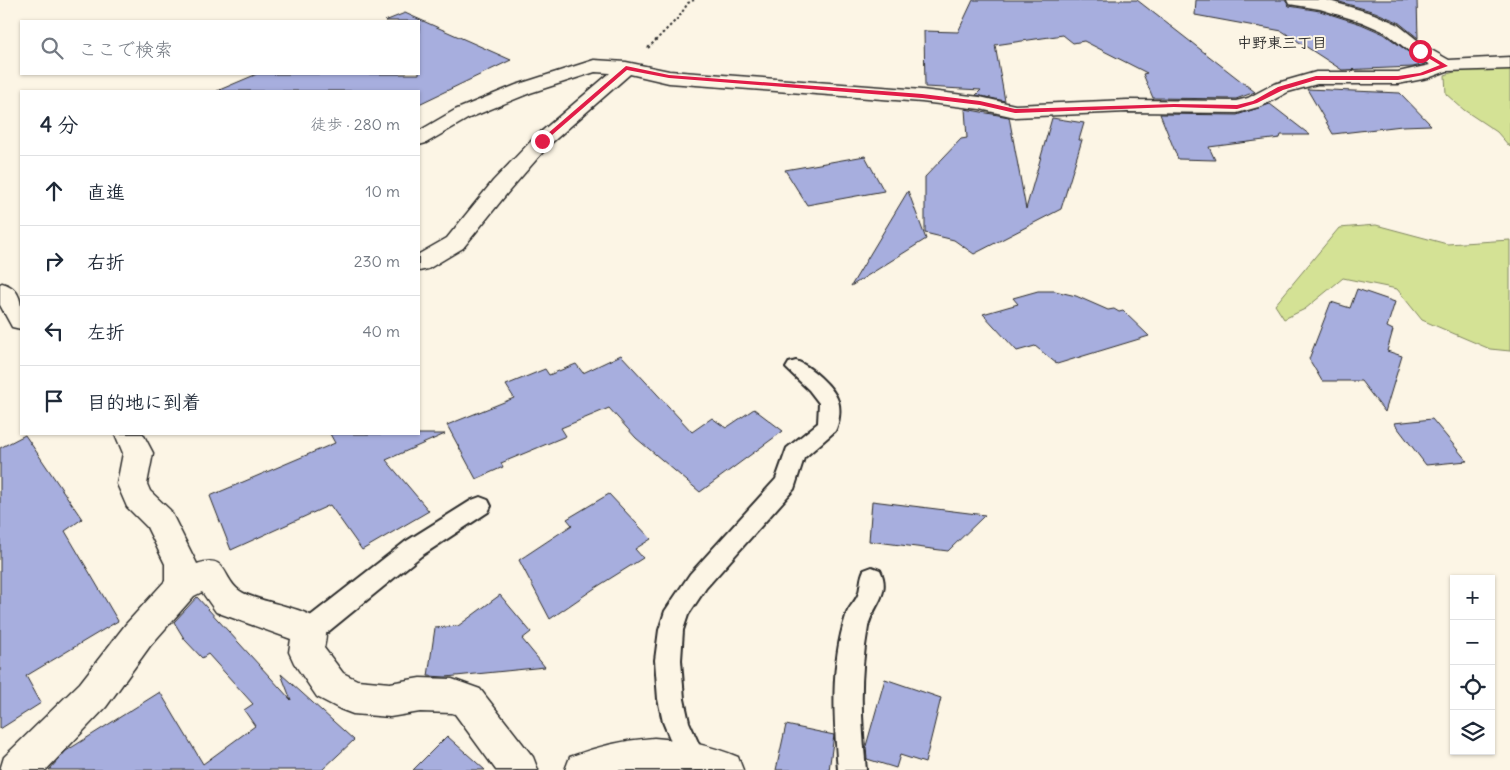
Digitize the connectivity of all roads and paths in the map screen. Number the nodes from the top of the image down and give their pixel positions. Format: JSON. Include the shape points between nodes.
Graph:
{"nodes":[{"id":1,"x":694,"y":0,"type":"edge"},
{"id":2,"x":1295,"y":0,"type":"edge"},
{"id":3,"x":1510,"y":63,"type":"edge"},
{"id":4,"x":1445,"y":66,"type":"junction"},
{"id":5,"x":626,"y":68,"type":"junction"},
{"id":6,"x":420,"y":137,"type":"edge"},
{"id":7,"x":420,"y":263,"type":"edge"},
{"id":8,"x":2,"y":291,"type":"dead end"},
{"id":9,"x":20,"y":318,"type":"edge"},
{"id":10,"x":796,"y":368,"type":"dead end"},
{"id":11,"x":130,"y":435,"type":"edge"},
{"id":12,"x":480,"y":506,"type":"dead end"},
{"id":13,"x":872,"y":577,"type":"dead end"},
{"id":14,"x":182,"y":586,"type":"junction"},
{"id":15,"x":308,"y":632,"type":"junction"},
{"id":16,"x":708,"y":765,"type":"edge"},
{"id":17,"x":18,"y":770,"type":"edge"},
{"id":18,"x":519,"y":770,"type":"edge"},
{"id":19,"x":584,"y":770,"type":"edge"},
{"id":20,"x":852,"y":770,"type":"edge"}],
"edges":[{"from":1,"to":5,"type":"path"},
{"from":2,"to":4,"type":"street","via":[[1322,4],[1368,18],[1390,28]]},
{"from":3,"to":4,"type":"street"},
{"from":4,"to":5,"type":"street","via":[[1398,78],[1316,78],[1280,88],[1255,102],[1237,107],[1015,111],[922,96],[669,77]]},
{"from":5,"to":6,"type":"street","via":[[594,66],[523,89],[462,114]]},
{"from":5,"to":7,"type":"street","via":[[542,141],[455,243]]},
{"from":8,"to":9,"type":"street"},
{"from":10,"to":16,"type":"lane","via":[[816,385],[829,402],[828,426],[795,454],[786,483],[698,581],[676,611],[671,630],[668,660],[676,722]]},
{"from":11,"to":14,"type":"street","via":[[138,453],[132,484],[138,498],[159,519],[178,557]]},
{"from":12,"to":15,"type":"lane","via":[[413,549]]},
{"from":13,"to":20,"type":"lane","via":[[871,596],[858,615],[849,660],[848,724]]},
{"from":14,"to":15,"type":"street","via":[[208,574],[228,602],[294,624]]},
{"from":14,"to":17,"type":"street","via":[[138,635],[93,695]]},
{"from":15,"to":18,"type":"street","via":[[306,652],[330,685],[353,697],[390,700],[420,695],[467,700]]},
{"from":16,"to":19,"type":"street","via":[[675,757],[640,756]]}]}
